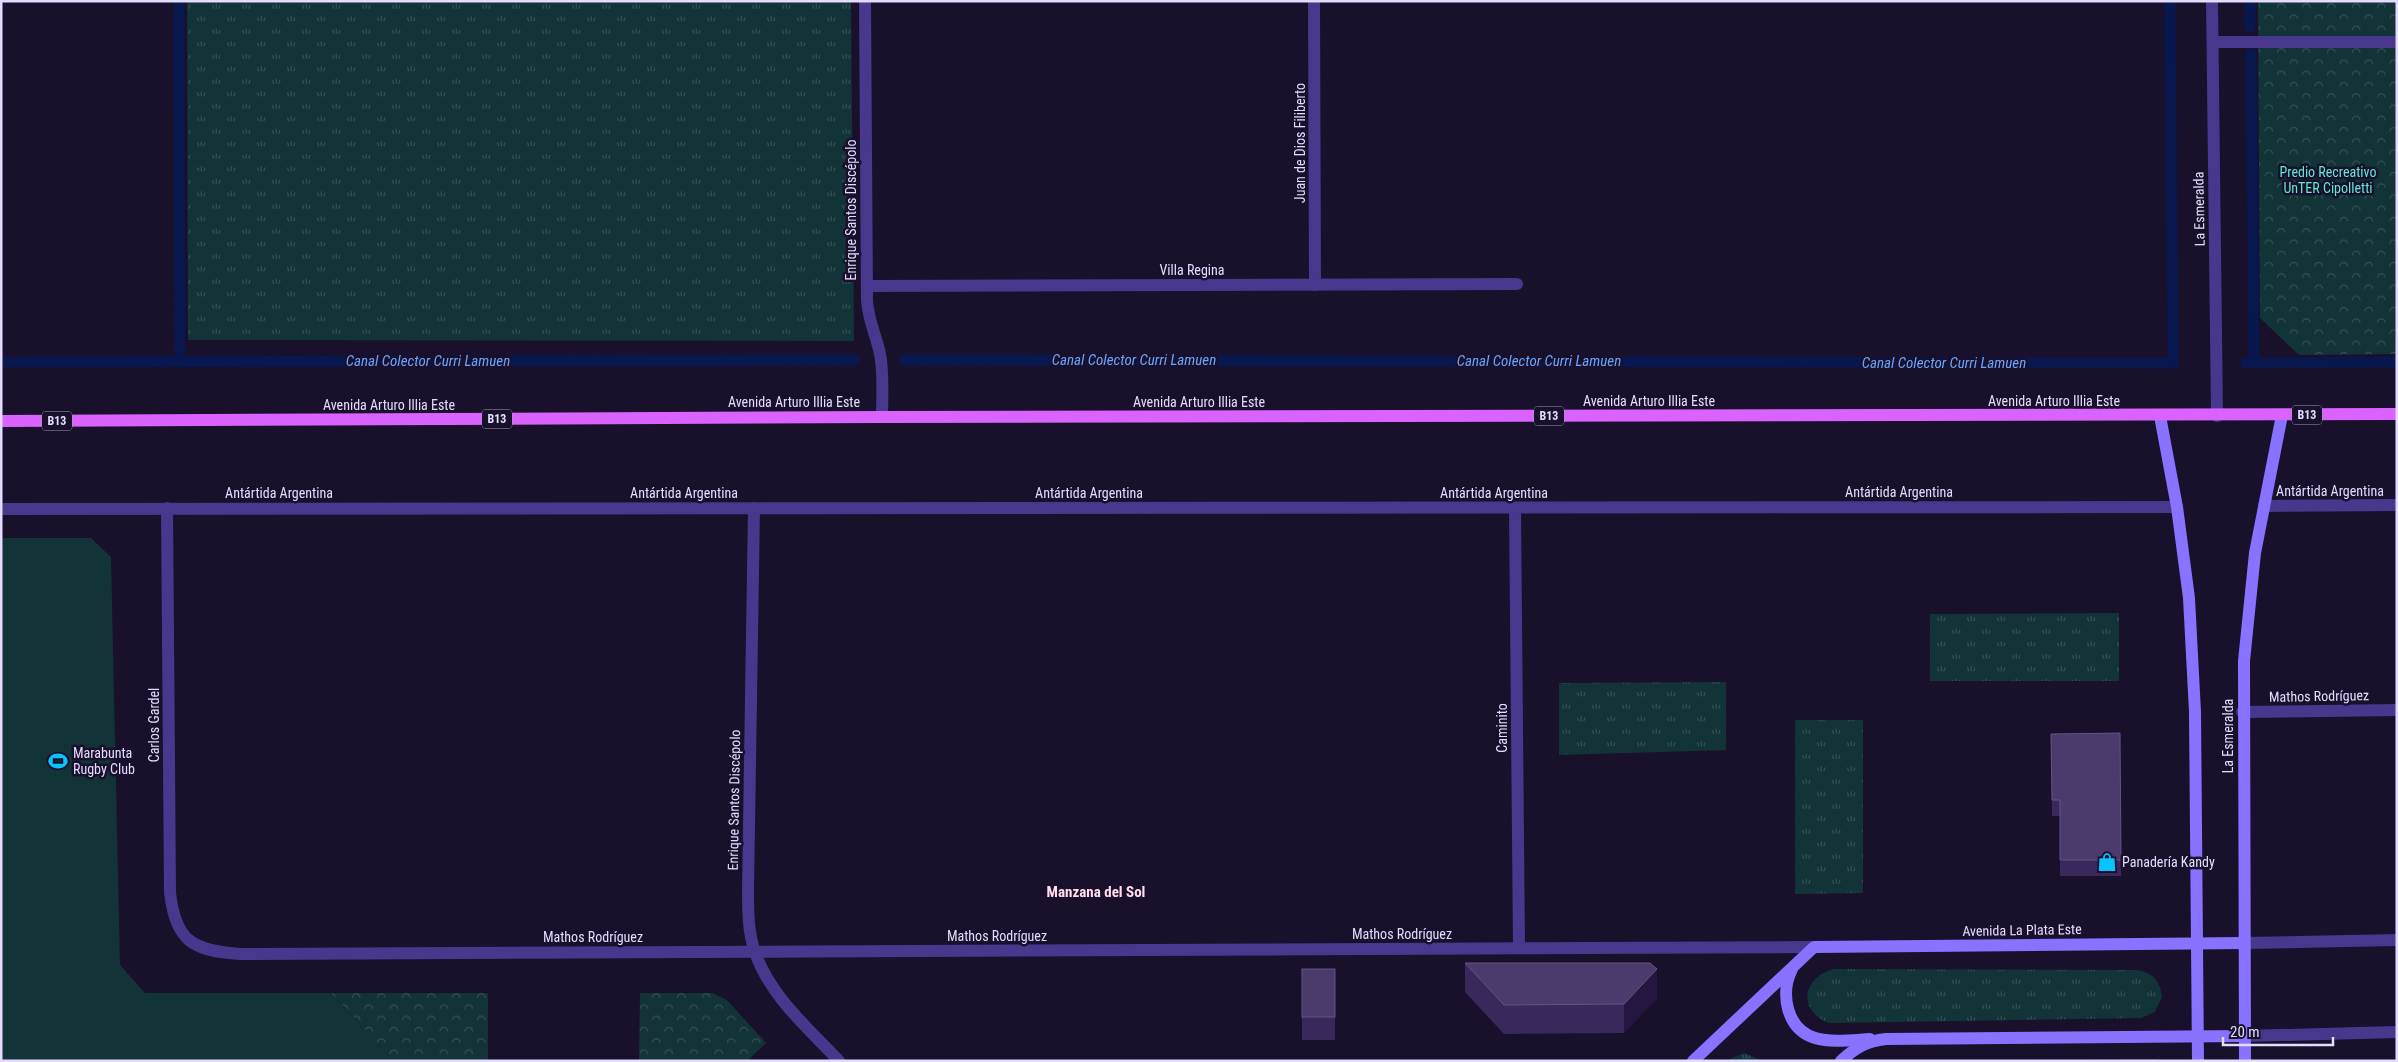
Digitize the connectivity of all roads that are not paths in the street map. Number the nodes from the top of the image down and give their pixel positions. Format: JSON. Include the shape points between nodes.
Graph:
{"nodes":[{"id":1,"x":865,"y":1,"type":"edge"},
{"id":2,"x":1314,"y":1,"type":"edge"},
{"id":3,"x":2212,"y":1,"type":"edge"},
{"id":4,"x":2213,"y":42,"type":"junction"},
{"id":5,"x":2397,"y":42,"type":"edge"},
{"id":6,"x":1517,"y":284,"type":"dead end"},
{"id":7,"x":1315,"y":285,"type":"junction"},
{"id":8,"x":867,"y":286,"type":"junction"},
{"id":9,"x":2397,"y":414,"type":"edge"},
{"id":10,"x":2282,"y":415,"type":"junction"},
{"id":11,"x":2160,"y":416,"type":"junction"},
{"id":12,"x":2217,"y":416,"type":"junction"},
{"id":13,"x":882,"y":417,"type":"junction"},
{"id":14,"x":1,"y":421,"type":"edge"},
{"id":15,"x":2397,"y":505,"type":"edge"},
{"id":16,"x":2264,"y":506,"type":"junction"},
{"id":17,"x":2177,"y":507,"type":"junction"},
{"id":18,"x":167,"y":508,"type":"junction"},
{"id":19,"x":754,"y":508,"type":"junction"},
{"id":20,"x":1515,"y":508,"type":"junction"},
{"id":21,"x":1,"y":509,"type":"edge"},
{"id":22,"x":2397,"y":710,"type":"edge"},
{"id":23,"x":2242,"y":712,"type":"junction"},
{"id":24,"x":185,"y":939,"type":"joint"},
{"id":25,"x":2397,"y":940,"type":"edge"},
{"id":26,"x":2244,"y":943,"type":"junction"},
{"id":27,"x":2197,"y":944,"type":"junction"},
{"id":28,"x":1814,"y":947,"type":"junction"},
{"id":29,"x":1518,"y":948,"type":"junction"},
{"id":30,"x":755,"y":952,"type":"junction"},
{"id":31,"x":1795,"y":965,"type":"junction"},
{"id":32,"x":2397,"y":1032,"type":"edge"},
{"id":33,"x":2198,"y":1036,"type":"junction"},
{"id":34,"x":2245,"y":1036,"type":"junction"},
{"id":35,"x":1886,"y":1039,"type":"junction"},
{"id":36,"x":840,"y":1061,"type":"edge"},
{"id":37,"x":1692,"y":1061,"type":"edge"},
{"id":38,"x":1841,"y":1061,"type":"edge"},
{"id":39,"x":2198,"y":1061,"type":"edge"},
{"id":40,"x":2245,"y":1061,"type":"edge"}],
"edges":[{"from":1,"to":8,"type":"street","name":"Enrique Santos Discépolo"},
{"from":2,"to":7,"type":"street","name":"Juan de Dios Filiberto"},
{"from":3,"to":4,"type":"street","name":"La Esmeralda"},
{"from":4,"to":5,"type":"street"},
{"from":4,"to":12,"type":"street","name":"La Esmeralda"},
{"from":6,"to":7,"type":"street","name":"Villa Regina"},
{"from":7,"to":8,"type":"street","name":"Villa Regina"},
{"from":8,"to":13,"type":"street","name":"Enrique Santos Discépolo","via":[[869,319],[881,364]]},
{"from":9,"to":10,"type":"main road","name":"Avenida Arturo Illia Este","number":"B13"},
{"from":10,"to":12,"type":"main road","name":"Avenida Arturo Illia Este","number":"B13"},
{"from":10,"to":16,"type":"main road","name":"La Esmeralda"},
{"from":11,"to":12,"type":"main road","name":"Avenida Arturo Illia Este","number":"B13"},
{"from":11,"to":13,"type":"main road","name":"Avenida Arturo Illia Este","number":"B13"},
{"from":11,"to":17,"type":"main road"},
{"from":13,"to":14,"type":"main road","name":"Avenida Arturo Illia Este","number":"B13"},
{"from":15,"to":16,"type":"street","name":"Antártida Argentina"},
{"from":16,"to":23,"type":"main road","name":"La Esmeralda","via":[[2248,609]]},
{"from":17,"to":20,"type":"street","name":"Antártida Argentina"},
{"from":17,"to":27,"type":"main road","via":[[2190,598],[2193,656]]},
{"from":18,"to":19,"type":"street","name":"Antártida Argentina"},
{"from":18,"to":21,"type":"street","name":"Antártida Argentina"},
{"from":18,"to":24,"type":"street","name":"Carlos Gardel","via":[[170,892],[176,925]]},
{"from":19,"to":20,"type":"street","name":"Antártida Argentina"},
{"from":19,"to":30,"type":"street","name":"Enrique Santos Discépolo","via":[[748,890],[750,931]]},
{"from":20,"to":29,"type":"street","name":"Caminito"},
{"from":22,"to":23,"type":"street","name":"Mathos Rodríguez"},
{"from":23,"to":26,"type":"main road","name":"La Esmeralda"},
{"from":24,"to":30,"type":"street","name":"Mathos Rodríguez","via":[[199,948],[240,954]]},
{"from":25,"to":26,"type":"street","name":"Avenida La Plata Este"},
{"from":26,"to":27,"type":"main road","name":"Avenida La Plata Este"},
{"from":26,"to":34,"type":"main road","name":"La Esmeralda"},
{"from":27,"to":28,"type":"main road","name":"Avenida La Plata Este"},
{"from":27,"to":33,"type":"main road"},
{"from":28,"to":29,"type":"street","name":"Mathos Rodríguez"},
{"from":28,"to":31,"type":"main road"},
{"from":29,"to":30,"type":"street","name":"Mathos Rodríguez"},
{"from":30,"to":36,"type":"street","name":"Enrique Santos Discépolo","via":[[775,990]]},
{"from":31,"to":35,"type":"main road","via":[[1788,978],[1786,1003],[1790,1017],[1805,1033],[1827,1040]]},
{"from":31,"to":37,"type":"main road"},
{"from":32,"to":34,"type":"street"},
{"from":33,"to":34,"type":"main road"},
{"from":33,"to":35,"type":"main road"},
{"from":33,"to":39,"type":"main road"},
{"from":34,"to":40,"type":"main road","name":"La Esmeralda"},
{"from":35,"to":38,"type":"main road","via":[[1865,1043]]}]}
